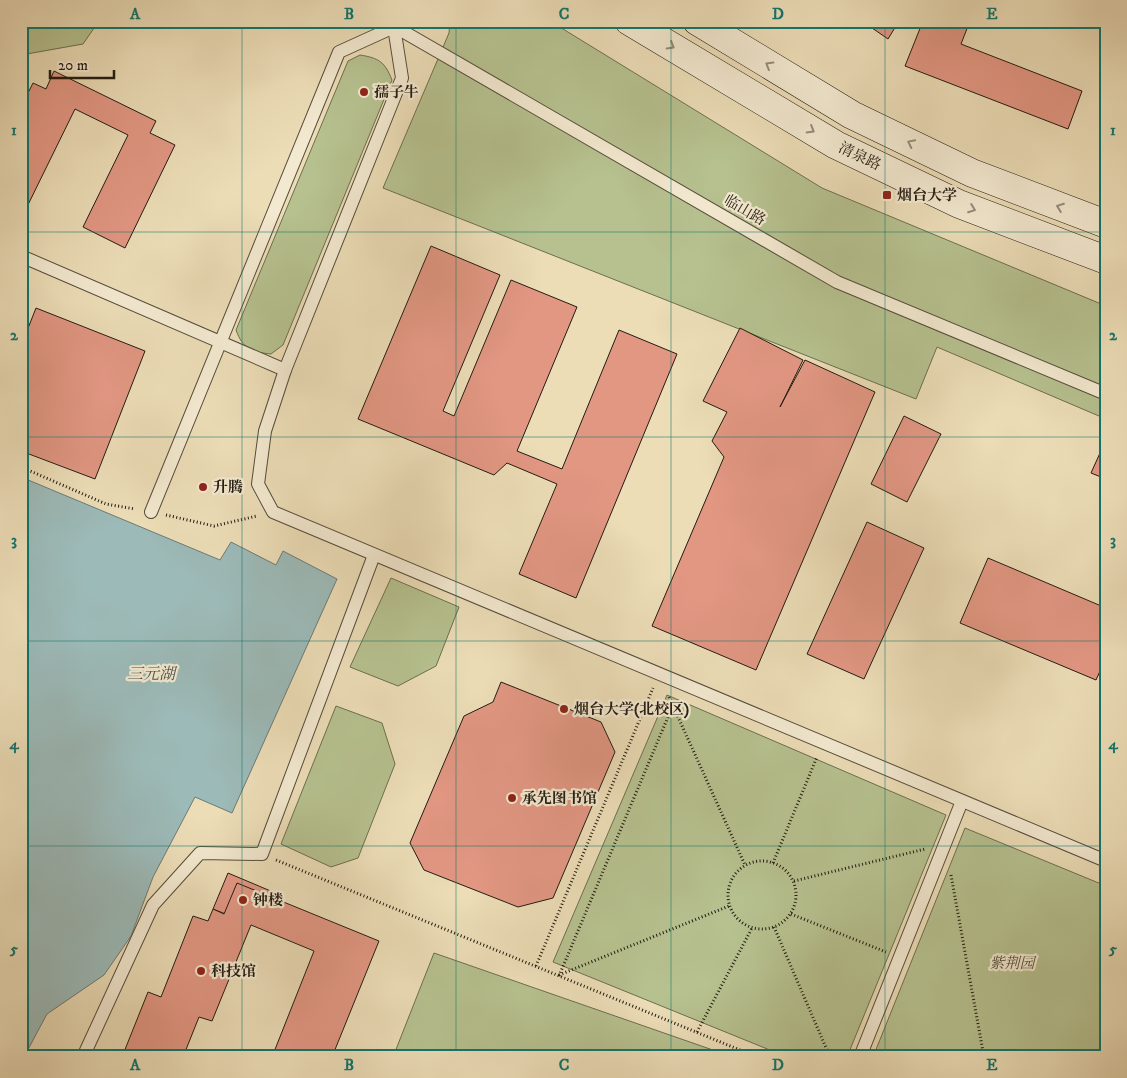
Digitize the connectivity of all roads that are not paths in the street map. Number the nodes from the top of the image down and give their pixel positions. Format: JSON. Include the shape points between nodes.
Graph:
{"nodes":[{"id":1,"x":629,"y":21,"type":"edge"},
{"id":2,"x":696,"y":21,"type":"edge"},
{"id":3,"x":392,"y":23,"type":"edge"},
{"id":4,"x":1106,"y":224,"type":"edge"},
{"id":5,"x":21,"y":256,"type":"edge"},
{"id":6,"x":1106,"y":260,"type":"edge"},
{"id":7,"x":219,"y":342,"type":"junction"},
{"id":8,"x":286,"y":370,"type":"junction"},
{"id":9,"x":1106,"y":394,"type":"edge"},
{"id":10,"x":151,"y":512,"type":"dead end"},
{"id":11,"x":374,"y":555,"type":"junction"},
{"id":12,"x":962,"y":801,"type":"junction"},
{"id":13,"x":1106,"y":861,"type":"edge"},
{"id":14,"x":83,"y":1057,"type":"edge"},
{"id":15,"x":860,"y":1057,"type":"edge"}],
"edges":[{"from":1,"to":6,"type":"main road","name":"清泉路","one_way":true,"via":[[836,145],[959,204]]},
{"from":4,"to":2,"type":"main road","one_way":true,"via":[[972,173],[852,115]]},
{"from":3,"to":7,"type":"lane","via":[[339,52]]},
{"from":3,"to":8,"type":"lane","via":[[402,78]]},
{"from":3,"to":9,"type":"lane","name":"临山路","via":[[837,282]]},
{"from":5,"to":7,"type":"lane"},
{"from":7,"to":8,"type":"lane"},
{"from":7,"to":10,"type":"lane"},
{"from":8,"to":11,"type":"lane","via":[[265,431],[258,484],[273,512]]},
{"from":11,"to":12,"type":"lane"},
{"from":11,"to":14,"type":"lane","via":[[262,854],[200,853],[153,905]]},
{"from":12,"to":13,"type":"lane"},
{"from":12,"to":15,"type":"lane"}]}
